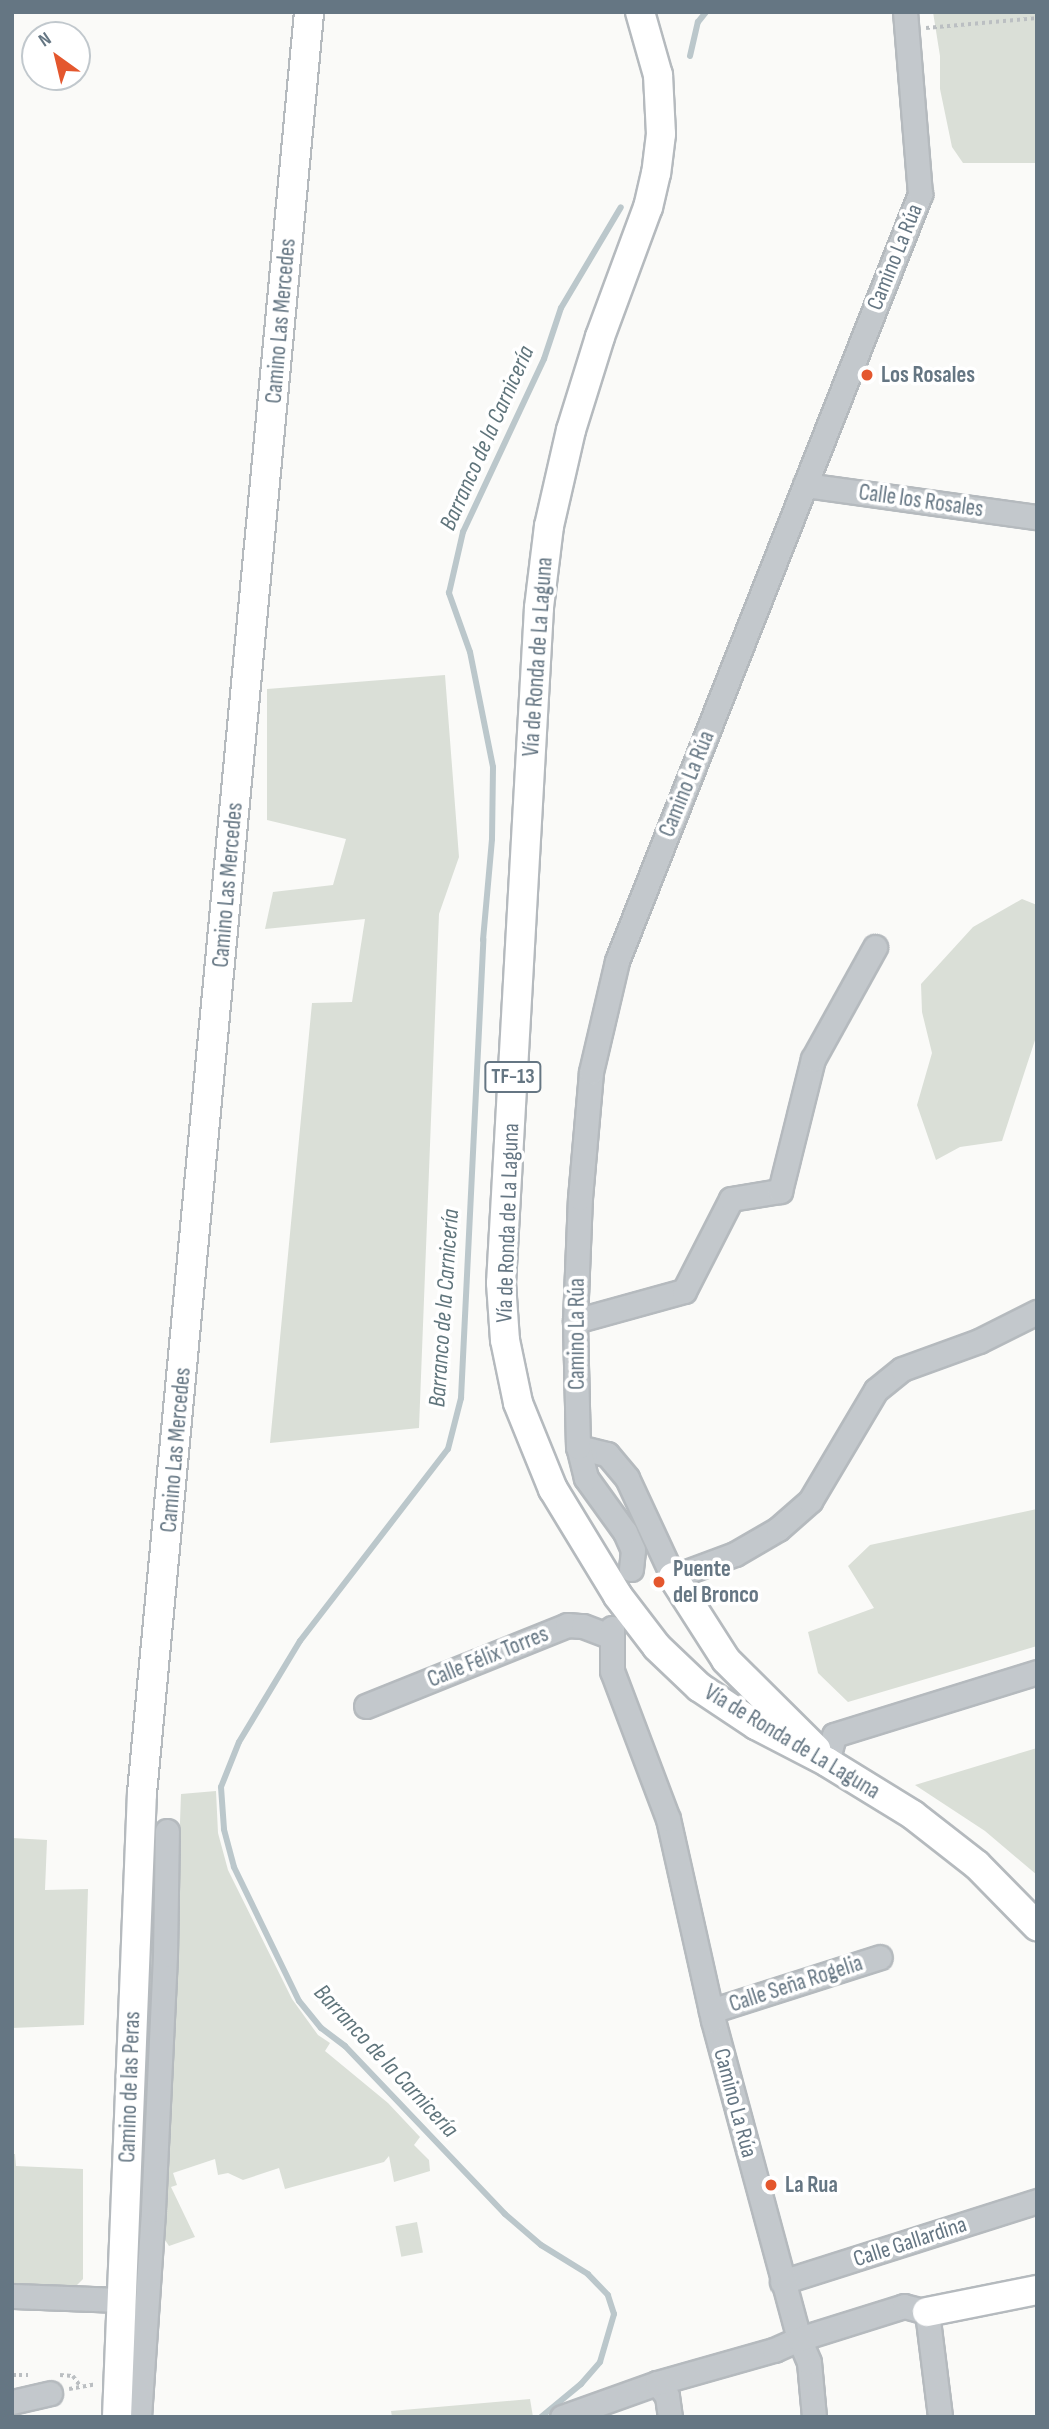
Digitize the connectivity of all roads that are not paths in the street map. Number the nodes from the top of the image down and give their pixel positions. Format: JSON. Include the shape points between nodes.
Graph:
{"nodes":[{"id":1,"x":309,"y":12,"type":"edge"},
{"id":2,"x":640,"y":12,"type":"edge"},
{"id":3,"x":906,"y":21,"type":"edge"},
{"id":4,"x":805,"y":485,"type":"junction"},
{"id":5,"x":1037,"y":517,"type":"edge"},
{"id":6,"x":875,"y":947,"type":"dead end"},
{"id":7,"x":1037,"y":1312,"type":"edge"},
{"id":8,"x":575,"y":1321,"type":"junction"},
{"id":9,"x":578,"y":1447,"type":"junction"},
{"id":10,"x":631,"y":1569,"type":"dead end"},
{"id":11,"x":673,"y":1577,"type":"junction"},
{"id":12,"x":612,"y":1632,"type":"joint"},
{"id":13,"x":1037,"y":1672,"type":"edge"},
{"id":14,"x":366,"y":1706,"type":"dead end"},
{"id":15,"x":145,"y":1758,"type":"joint"},
{"id":16,"x":827,"y":1762,"type":"junction"},
{"id":17,"x":167,"y":1831,"type":"dead end"},
{"id":18,"x":1037,"y":1927,"type":"edge"},
{"id":19,"x":880,"y":1957,"type":"dead end"},
{"id":20,"x":711,"y":2011,"type":"junction"},
{"id":21,"x":1037,"y":2201,"type":"edge"},
{"id":22,"x":782,"y":2282,"type":"junction"},
{"id":23,"x":1037,"y":2290,"type":"edge"},
{"id":24,"x":12,"y":2296,"type":"edge"},
{"id":25,"x":121,"y":2300,"type":"junction"},
{"id":26,"x":927,"y":2312,"type":"junction"},
{"id":27,"x":799,"y":2339,"type":"junction"},
{"id":28,"x":657,"y":2383,"type":"junction"},
{"id":29,"x":50,"y":2393,"type":"dead end"},
{"id":30,"x":12,"y":2402,"type":"edge"},
{"id":31,"x":117,"y":2417,"type":"edge"},
{"id":32,"x":139,"y":2417,"type":"edge"},
{"id":33,"x":562,"y":2417,"type":"edge"},
{"id":34,"x":670,"y":2417,"type":"edge"},
{"id":35,"x":814,"y":2417,"type":"edge"},
{"id":36,"x":940,"y":2417,"type":"edge"}],
"edges":[{"from":1,"to":15,"type":"main road","name":"Camino Las Mercedes"},
{"from":2,"to":16,"type":"main road","name":"Vía de Ronda de La Laguna","number":"TF-13","via":[[658,75],[661,134],[656,173],[571,430],[549,526],[539,608],[501,1283],[505,1340],[518,1403],[533,1446],[552,1489],[618,1596],[657,1647],[699,1687],[756,1725]]},
{"from":3,"to":4,"type":"street","name":"Camino La Rúa","via":[[920,194]]},
{"from":4,"to":5,"type":"street","name":"Calle los Rosales"},
{"from":4,"to":8,"type":"street","name":"Camino La Rúa","via":[[617,961],[591,1072]]},
{"from":6,"to":8,"type":"street","via":[[813,1059],[780,1191],[731,1199],[684,1291]]},
{"from":7,"to":11,"type":"street","via":[[902,1369],[876,1390],[810,1501],[778,1529],[735,1554]]},
{"from":8,"to":9,"type":"street","name":"Camino La Rúa"},
{"from":9,"to":10,"type":"street","name":"Camino La Rúa","via":[[586,1478],[633,1550]]},
{"from":9,"to":11,"type":"street","via":[[607,1454],[627,1478]]},
{"from":11,"to":16,"type":"main road","via":[[726,1660]]},
{"from":12,"to":14,"type":"street","name":"Calle Félix Torres","via":[[567,1625]]},
{"from":12,"to":20,"type":"street","name":"Camino La Rúa","via":[[612,1671],[668,1819]]},
{"from":13,"to":16,"type":"street","via":[[834,1735]]},
{"from":15,"to":25,"type":"main road","name":"Camino de las Peras"},
{"from":16,"to":18,"type":"main road","name":"Vía de Ronda de La Laguna","number":"TF-13","via":[[913,1815],[977,1865]]},
{"from":17,"to":32,"type":"street","via":[[154,2196]]},
{"from":19,"to":20,"type":"street","name":"Calle Seña Rogelia"},
{"from":20,"to":22,"type":"street","name":"Camino La Rúa"},
{"from":21,"to":22,"type":"street","name":"Calle Gallardina"},
{"from":22,"to":27,"type":"street","name":"Camino La Rúa"},
{"from":23,"to":26,"type":"main road"},
{"from":24,"to":25,"type":"street"},
{"from":25,"to":31,"type":"main road","name":"Camino de las Peras"},
{"from":26,"to":27,"type":"street","via":[[904,2306]]},
{"from":26,"to":36,"type":"street"},
{"from":27,"to":28,"type":"street"},
{"from":27,"to":35,"type":"street","name":"Camino La Rúa","via":[[809,2362]]},
{"from":28,"to":33,"type":"street"},
{"from":28,"to":34,"type":"street","via":[[667,2396]]},
{"from":29,"to":30,"type":"street"}]}
